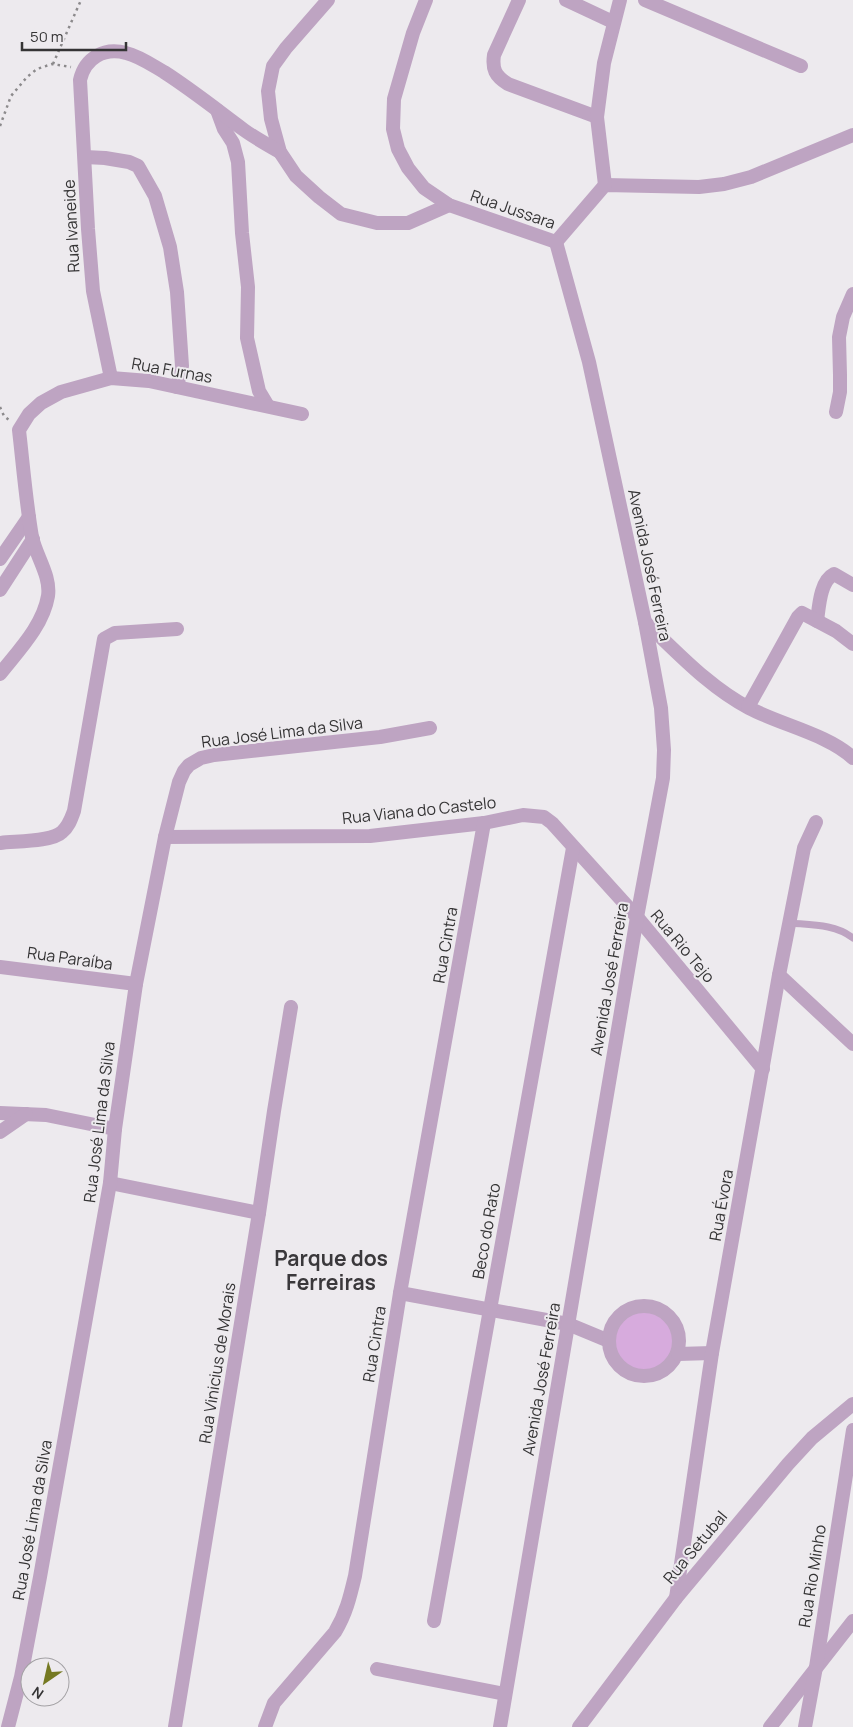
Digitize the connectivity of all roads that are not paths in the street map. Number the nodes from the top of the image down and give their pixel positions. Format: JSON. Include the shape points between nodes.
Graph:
{"nodes":[{"id":1,"x":328,"y":0,"type":"edge"},
{"id":2,"x":426,"y":0,"type":"edge"},
{"id":3,"x":519,"y":0,"type":"edge"},
{"id":4,"x":566,"y":0,"type":"edge"},
{"id":5,"x":620,"y":0,"type":"edge"},
{"id":6,"x":645,"y":0,"type":"edge"},
{"id":7,"x":613,"y":22,"type":"junction"},
{"id":8,"x":800,"y":66,"type":"dead end"},
{"id":9,"x":216,"y":109,"type":"junction"},
{"id":10,"x":597,"y":117,"type":"junction"},
{"id":11,"x":853,"y":135,"type":"edge"},
{"id":12,"x":280,"y":152,"type":"junction"},
{"id":13,"x":85,"y":157,"type":"junction"},
{"id":14,"x":606,"y":185,"type":"junction"},
{"id":15,"x":448,"y":206,"type":"junction"},
{"id":16,"x":556,"y":242,"type":"junction"},
{"id":17,"x":852,"y":298,"type":"edge"},
{"id":18,"x":112,"y":378,"type":"junction"},
{"id":19,"x":177,"y":387,"type":"junction"},
{"id":20,"x":268,"y":406,"type":"junction"},
{"id":21,"x":836,"y":412,"type":"dead end"},
{"id":22,"x":302,"y":414,"type":"dead end"},
{"id":23,"x":29,"y":517,"type":"junction"},
{"id":24,"x":33,"y":539,"type":"junction"},
{"id":25,"x":0,"y":559,"type":"edge"},
{"id":26,"x":853,"y":585,"type":"edge"},
{"id":27,"x":0,"y":590,"type":"edge"},
{"id":28,"x":817,"y":621,"type":"junction"},
{"id":29,"x":646,"y":622,"type":"junction"},
{"id":30,"x":177,"y":629,"type":"dead end"},
{"id":31,"x":853,"y":644,"type":"edge"},
{"id":32,"x":0,"y":674,"type":"edge"},
{"id":33,"x":748,"y":707,"type":"junction"},
{"id":34,"x":430,"y":728,"type":"dead end"},
{"id":35,"x":853,"y":758,"type":"edge"},
{"id":36,"x":816,"y":822,"type":"dead end"},
{"id":37,"x":484,"y":823,"type":"junction"},
{"id":38,"x":165,"y":836,"type":"junction"},
{"id":39,"x":0,"y":843,"type":"edge"},
{"id":40,"x":574,"y":848,"type":"junction"},
{"id":41,"x":637,"y":917,"type":"junction"},
{"id":42,"x":789,"y":923,"type":"junction"},
{"id":43,"x":853,"y":938,"type":"edge"},
{"id":44,"x":0,"y":967,"type":"edge"},
{"id":45,"x":779,"y":975,"type":"junction"},
{"id":46,"x":136,"y":984,"type":"junction"},
{"id":47,"x":291,"y":1007,"type":"dead end"},
{"id":48,"x":853,"y":1044,"type":"edge"},
{"id":49,"x":763,"y":1069,"type":"junction"},
{"id":50,"x":0,"y":1112,"type":"edge"},
{"id":51,"x":26,"y":1114,"type":"junction"},
{"id":52,"x":115,"y":1129,"type":"junction"},
{"id":53,"x":0,"y":1132,"type":"edge"},
{"id":54,"x":110,"y":1183,"type":"junction"},
{"id":55,"x":259,"y":1213,"type":"junction"},
{"id":56,"x":400,"y":1292,"type":"junction"},
{"id":57,"x":489,"y":1308,"type":"junction"},
{"id":58,"x":568,"y":1324,"type":"junction"},
{"id":59,"x":609,"y":1341,"type":"junction"},
{"id":60,"x":712,"y":1353,"type":"junction"},
{"id":61,"x":678,"y":1354,"type":"junction"},
{"id":62,"x":853,"y":1404,"type":"edge"},
{"id":63,"x":853,"y":1430,"type":"edge"},
{"id":64,"x":676,"y":1598,"type":"junction"},
{"id":65,"x":434,"y":1621,"type":"dead end"},
{"id":66,"x":853,"y":1621,"type":"edge"},
{"id":67,"x":816,"y":1667,"type":"junction"},
{"id":68,"x":377,"y":1668,"type":"dead end"},
{"id":69,"x":505,"y":1694,"type":"junction"},
{"id":70,"x":175,"y":1726,"type":"edge"},
{"id":71,"x":8,"y":1727,"type":"edge"},
{"id":72,"x":266,"y":1727,"type":"edge"},
{"id":73,"x":500,"y":1727,"type":"edge"},
{"id":74,"x":579,"y":1727,"type":"edge"},
{"id":75,"x":770,"y":1727,"type":"edge"},
{"id":76,"x":805,"y":1727,"type":"edge"}],
"edges":[{"from":1,"to":12,"type":"street","via":[[274,66],[268,91],[270,119]]},
{"from":2,"to":15,"type":"street","name":"Rua Jussara","via":[[402,66],[394,99],[393,129],[398,149],[408,168],[424,188]]},
{"from":3,"to":10,"type":"street","via":[[494,55],[494,72],[508,84]]},
{"from":4,"to":7,"type":"street"},
{"from":5,"to":7,"type":"street"},
{"from":6,"to":8,"type":"street"},
{"from":7,"to":10,"type":"street"},
{"from":9,"to":12,"type":"street"},
{"from":9,"to":13,"type":"street","name":"Rua Ivaneide","via":[[152,64],[126,53],[103,53],[94,57],[82,70],[80,80]]},
{"from":9,"to":20,"type":"street","via":[[233,143],[238,162],[248,287],[247,338],[259,391]]},
{"from":10,"to":14,"type":"street"},
{"from":11,"to":14,"type":"street","via":[[752,177],[724,184],[699,187]]},
{"from":12,"to":15,"type":"street","via":[[296,176],[341,214],[377,223],[408,223]]},
{"from":13,"to":18,"type":"street","name":"Rua Ivaneide","via":[[93,291]]},
{"from":13,"to":19,"type":"street","via":[[138,166],[155,196],[170,247],[177,292],[182,366]]},
{"from":14,"to":16,"type":"street","name":"Rua Jussara"},
{"from":15,"to":16,"type":"street","name":"Rua Jussara"},
{"from":16,"to":29,"type":"street","name":"Avenida José Ferreira","via":[[589,362]]},
{"from":17,"to":21,"type":"street","via":[[843,317],[839,337],[840,375]]},
{"from":18,"to":19,"type":"street","name":"Rua Furnas"},
{"from":18,"to":23,"type":"street","name":"Rua Furnas","via":[[61,392],[40,403],[19,430]]},
{"from":19,"to":20,"type":"street","name":"Rua Furnas"},
{"from":20,"to":22,"type":"street","name":"Rua Furnas"},
{"from":23,"to":24,"type":"street","name":"Rua Furnas"},
{"from":23,"to":25,"type":"street"},
{"from":24,"to":27,"type":"street"},
{"from":24,"to":32,"type":"street","name":"Rua Furnas","via":[[48,594],[44,610],[24,644]]},
{"from":26,"to":28,"type":"street","via":[[834,574],[830,576],[821,598]]},
{"from":28,"to":31,"type":"street"},
{"from":28,"to":33,"type":"street","via":[[802,613],[798,617]]},
{"from":29,"to":33,"type":"street","via":[[712,684]]},
{"from":29,"to":41,"type":"street","name":"Avenida José Ferreira","via":[[661,708],[664,750],[663,778]]},
{"from":30,"to":39,"type":"street","via":[[115,633],[104,639],[69,824],[53,838]]},
{"from":33,"to":35,"type":"street","via":[[821,738]]},
{"from":34,"to":38,"type":"street","name":"Rua José Lima da Silva","via":[[201,758],[184,771]]},
{"from":36,"to":42,"type":"street","name":"Rua Évora","via":[[804,848]]},
{"from":37,"to":38,"type":"street","name":"Rua Viana do Castelo","via":[[370,836]]},
{"from":37,"to":40,"type":"street","name":"Rua Viana do Castelo","via":[[523,815],[544,817]]},
{"from":37,"to":56,"type":"street","name":"Rua Cintra"},
{"from":38,"to":46,"type":"street","name":"Rua José Lima da Silva"},
{"from":40,"to":41,"type":"street","name":"Rua Rio Tejo"},
{"from":40,"to":57,"type":"street","name":"Beco do Rato"},
{"from":41,"to":49,"type":"street","name":"Rua Rio Tejo"},
{"from":41,"to":58,"type":"street","name":"Avenida José Ferreira"},
{"from":42,"to":43,"type":"lane","via":[[825,926]]},
{"from":42,"to":45,"type":"street","name":"Rua Évora"},
{"from":44,"to":46,"type":"street","name":"Rua Paraíba"},
{"from":45,"to":48,"type":"street"},
{"from":45,"to":49,"type":"street","name":"Rua Évora"},
{"from":46,"to":52,"type":"street","name":"Rua José Lima da Silva"},
{"from":47,"to":55,"type":"street","name":"Rua Vinicius de Morais"},
{"from":49,"to":60,"type":"street","name":"Rua Évora"},
{"from":50,"to":51,"type":"street"},
{"from":51,"to":52,"type":"street"},
{"from":51,"to":53,"type":"street"},
{"from":52,"to":54,"type":"street","name":"Rua José Lima da Silva"},
{"from":54,"to":55,"type":"street"},
{"from":54,"to":71,"type":"street","name":"Rua José Lima da Silva","via":[[38,1586]]},
{"from":55,"to":70,"type":"street","name":"Rua Vinicius de Morais"},
{"from":56,"to":57,"type":"street"},
{"from":56,"to":72,"type":"street","name":"Rua Cintra","via":[[348,1605],[335,1632],[274,1703]]},
{"from":57,"to":58,"type":"street"},
{"from":57,"to":65,"type":"street","name":"Beco do Rato"},
{"from":58,"to":59,"type":"street"},
{"from":58,"to":69,"type":"street","name":"Avenida José Ferreira"},
{"from":59,"to":61,"type":"street","via":[[610,1352],[616,1362],[633,1375],[660,1373],[673,1363]]},
{"from":59,"to":61,"type":"street","via":[[610,1330],[624,1312],[645,1305],[656,1307],[674,1321],[679,1331]]},
{"from":60,"to":61,"type":"street"},
{"from":60,"to":64,"type":"street","name":"Rua Évora"},
{"from":62,"to":64,"type":"street","name":"Rua Setubal","via":[[812,1438],[788,1464]]},
{"from":63,"to":67,"type":"street","name":"Rua Rio Minho"},
{"from":64,"to":74,"type":"street","name":"Rua Setubal"},
{"from":66,"to":67,"type":"street"},
{"from":67,"to":75,"type":"street"},
{"from":67,"to":76,"type":"street","name":"Rua Rio Minho"},
{"from":68,"to":69,"type":"street"},
{"from":69,"to":73,"type":"street","name":"Avenida José Ferreira"}]}
